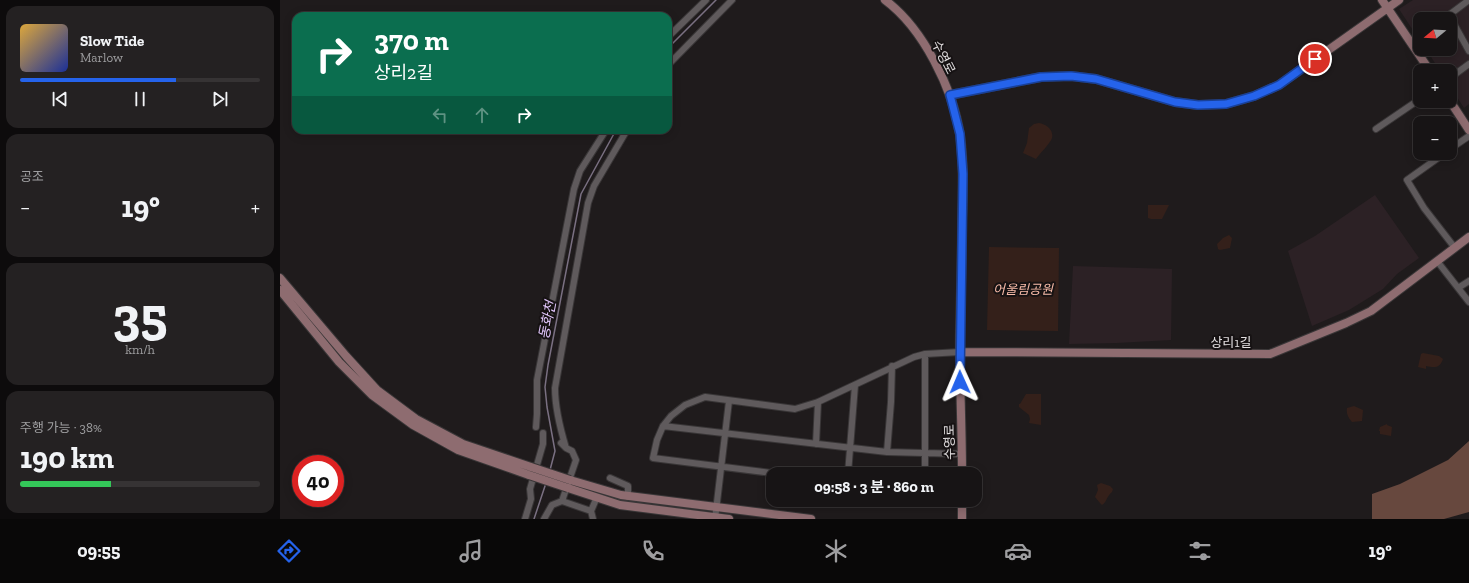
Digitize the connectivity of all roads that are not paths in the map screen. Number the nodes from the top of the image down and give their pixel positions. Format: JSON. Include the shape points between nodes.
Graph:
{"nodes":[{"id":1,"x":706,"y":0,"type":"edge"},
{"id":2,"x":732,"y":0,"type":"edge"},
{"id":3,"x":885,"y":0,"type":"edge"},
{"id":4,"x":1382,"y":0,"type":"edge"},
{"id":5,"x":1399,"y":0,"type":"edge"},
{"id":6,"x":1469,"y":0,"type":"edge"},
{"id":7,"x":1387,"y":8,"type":"junction"},
{"id":8,"x":672,"y":33,"type":"edge"},
{"id":9,"x":1469,"y":51,"type":"edge"},
{"id":10,"x":672,"y":61,"type":"edge"},
{"id":11,"x":1425,"y":64,"type":"edge"},
{"id":12,"x":1469,"y":64,"type":"edge"},
{"id":13,"x":1457,"y":73,"type":"edge"},
{"id":14,"x":950,"y":95,"type":"junction"},
{"id":15,"x":1413,"y":104,"type":"edge"},
{"id":16,"x":1455,"y":108,"type":"edge"},
{"id":17,"x":1376,"y":129,"type":"dead end"},
{"id":18,"x":1469,"y":130,"type":"edge"},
{"id":19,"x":603,"y":134,"type":"edge"},
{"id":20,"x":625,"y":134,"type":"edge"},
{"id":21,"x":1469,"y":136,"type":"edge"},
{"id":22,"x":1457,"y":144,"type":"edge"},
{"id":23,"x":1435,"y":160,"type":"edge"},
{"id":24,"x":1469,"y":237,"type":"edge"},
{"id":25,"x":1455,"y":248,"type":"junction"},
{"id":26,"x":1437,"y":261,"type":"junction"},
{"id":27,"x":280,"y":278,"type":"edge"},
{"id":28,"x":1469,"y":281,"type":"edge"},
{"id":29,"x":1458,"y":288,"type":"junction"},
{"id":30,"x":280,"y":290,"type":"edge"},
{"id":31,"x":1469,"y":302,"type":"edge"},
{"id":32,"x":960,"y":352,"type":"junction"},
{"id":33,"x":925,"y":354,"type":"junction"},
{"id":34,"x":892,"y":366,"type":"junction"},
{"id":35,"x":855,"y":385,"type":"junction"},
{"id":36,"x":729,"y":400,"type":"junction"},
{"id":37,"x":818,"y":402,"type":"junction"},
{"id":38,"x":663,"y":426,"type":"junction"},
{"id":39,"x":536,"y":427,"type":"dead end"},
{"id":40,"x":543,"y":433,"type":"dead end"},
{"id":41,"x":725,"y":433,"type":"junction"},
{"id":42,"x":816,"y":444,"type":"junction"},
{"id":43,"x":850,"y":448,"type":"junction"},
{"id":44,"x":887,"y":452,"type":"junction"},
{"id":45,"x":926,"y":453,"type":"junction"},
{"id":46,"x":962,"y":454,"type":"junction"},
{"id":47,"x":721,"y":466,"type":"junction"},
{"id":48,"x":849,"y":467,"type":"edge"},
{"id":49,"x":925,"y":467,"type":"edge"},
{"id":50,"x":962,"y":467,"type":"edge"},
{"id":51,"x":530,"y":471,"type":"junction"},
{"id":52,"x":766,"y":472,"type":"edge"},
{"id":53,"x":610,"y":478,"type":"dead end"},
{"id":54,"x":569,"y":484,"type":"junction"},
{"id":55,"x":628,"y":496,"type":"junction"},
{"id":56,"x":597,"y":498,"type":"junction"},
{"id":57,"x":562,"y":502,"type":"junction"},
{"id":58,"x":716,"y":507,"type":"junction"},
{"id":59,"x":962,"y":507,"type":"edge"},
{"id":60,"x":591,"y":511,"type":"junction"},
{"id":61,"x":715,"y":518,"type":"edge"},
{"id":62,"x":524,"y":519,"type":"edge"},
{"id":63,"x":544,"y":519,"type":"edge"},
{"id":64,"x":593,"y":519,"type":"edge"},
{"id":65,"x":729,"y":519,"type":"edge"},
{"id":66,"x":811,"y":519,"type":"edge"},
{"id":67,"x":962,"y":519,"type":"edge"}],
"edges":[{"from":1,"to":8,"type":"street"},
{"from":2,"to":10,"type":"street"},
{"from":3,"to":14,"type":"street","name":"수영로","via":[[901,13],[920,36],[937,65]]},
{"from":4,"to":7,"type":"street"},
{"from":5,"to":7,"type":"street"},
{"from":6,"to":9,"type":"street","via":[[1449,15]]},
{"from":7,"to":11,"type":"street"},
{"from":7,"to":14,"type":"street","via":[[1279,85],[1226,104],[1198,105],[1175,102],[1096,79],[1071,76],[1041,77]]},
{"from":12,"to":13,"type":"street"},
{"from":14,"to":32,"type":"street","name":"수영로","via":[[960,134],[963,174]]},
{"from":15,"to":17,"type":"street"},
{"from":16,"to":18,"type":"street"},
{"from":19,"to":39,"type":"street","via":[[580,171],[574,189],[537,380]]},
{"from":20,"to":57,"type":"street","via":[[594,186],[588,203],[555,388],[555,405],[563,446],[572,451],[576,460]]},
{"from":21,"to":22,"type":"street"},
{"from":23,"to":25,"type":"street","via":[[1407,180],[1424,208]]},
{"from":24,"to":25,"type":"street","name":"상리1길"},
{"from":25,"to":26,"type":"street","name":"상리1길"},
{"from":26,"to":29,"type":"street"},
{"from":26,"to":32,"type":"street","name":"상리1길","via":[[1371,311],[1270,354]]},
{"from":27,"to":51,"type":"street","via":[[377,390],[416,419],[463,444]]},
{"from":28,"to":29,"type":"street"},
{"from":29,"to":31,"type":"street"},
{"from":30,"to":51,"type":"street","via":[[339,362],[372,395],[413,424],[458,450]]},
{"from":32,"to":33,"type":"street"},
{"from":32,"to":46,"type":"street","name":"수영로"},
{"from":33,"to":34,"type":"street"},
{"from":33,"to":45,"type":"street"},
{"from":34,"to":35,"type":"street"},
{"from":34,"to":44,"type":"street"},
{"from":35,"to":37,"type":"street"},
{"from":35,"to":43,"type":"street"},
{"from":36,"to":37,"type":"street","via":[[795,409]]},
{"from":36,"to":38,"type":"street","via":[[705,397],[685,405]]},
{"from":36,"to":41,"type":"street"},
{"from":37,"to":42,"type":"street"},
{"from":38,"to":41,"type":"street"},
{"from":38,"to":47,"type":"street","via":[[653,458]]},
{"from":40,"to":62,"type":"street","via":[[541,454]]},
{"from":41,"to":42,"type":"street"},
{"from":41,"to":47,"type":"street"},
{"from":42,"to":43,"type":"street"},
{"from":43,"to":44,"type":"street"},
{"from":43,"to":48,"type":"street"},
{"from":44,"to":45,"type":"street"},
{"from":45,"to":46,"type":"street"},
{"from":45,"to":49,"type":"street"},
{"from":46,"to":50,"type":"street","name":"수영로"},
{"from":47,"to":52,"type":"street"},
{"from":47,"to":58,"type":"street"},
{"from":51,"to":54,"type":"street","bridge":true},
{"from":53,"to":55,"type":"street","via":[[628,486]]},
{"from":54,"to":55,"type":"street"},
{"from":54,"to":56,"type":"street"},
{"from":55,"to":58,"type":"street"},
{"from":56,"to":60,"type":"street"},
{"from":56,"to":61,"type":"street","via":[[620,505]]},
{"from":57,"to":60,"type":"street"},
{"from":57,"to":63,"type":"street","via":[[552,505]]},
{"from":58,"to":61,"type":"street"},
{"from":58,"to":66,"type":"street"},
{"from":59,"to":67,"type":"street"},
{"from":60,"to":64,"type":"street"},
{"from":61,"to":65,"type":"street"}]}
